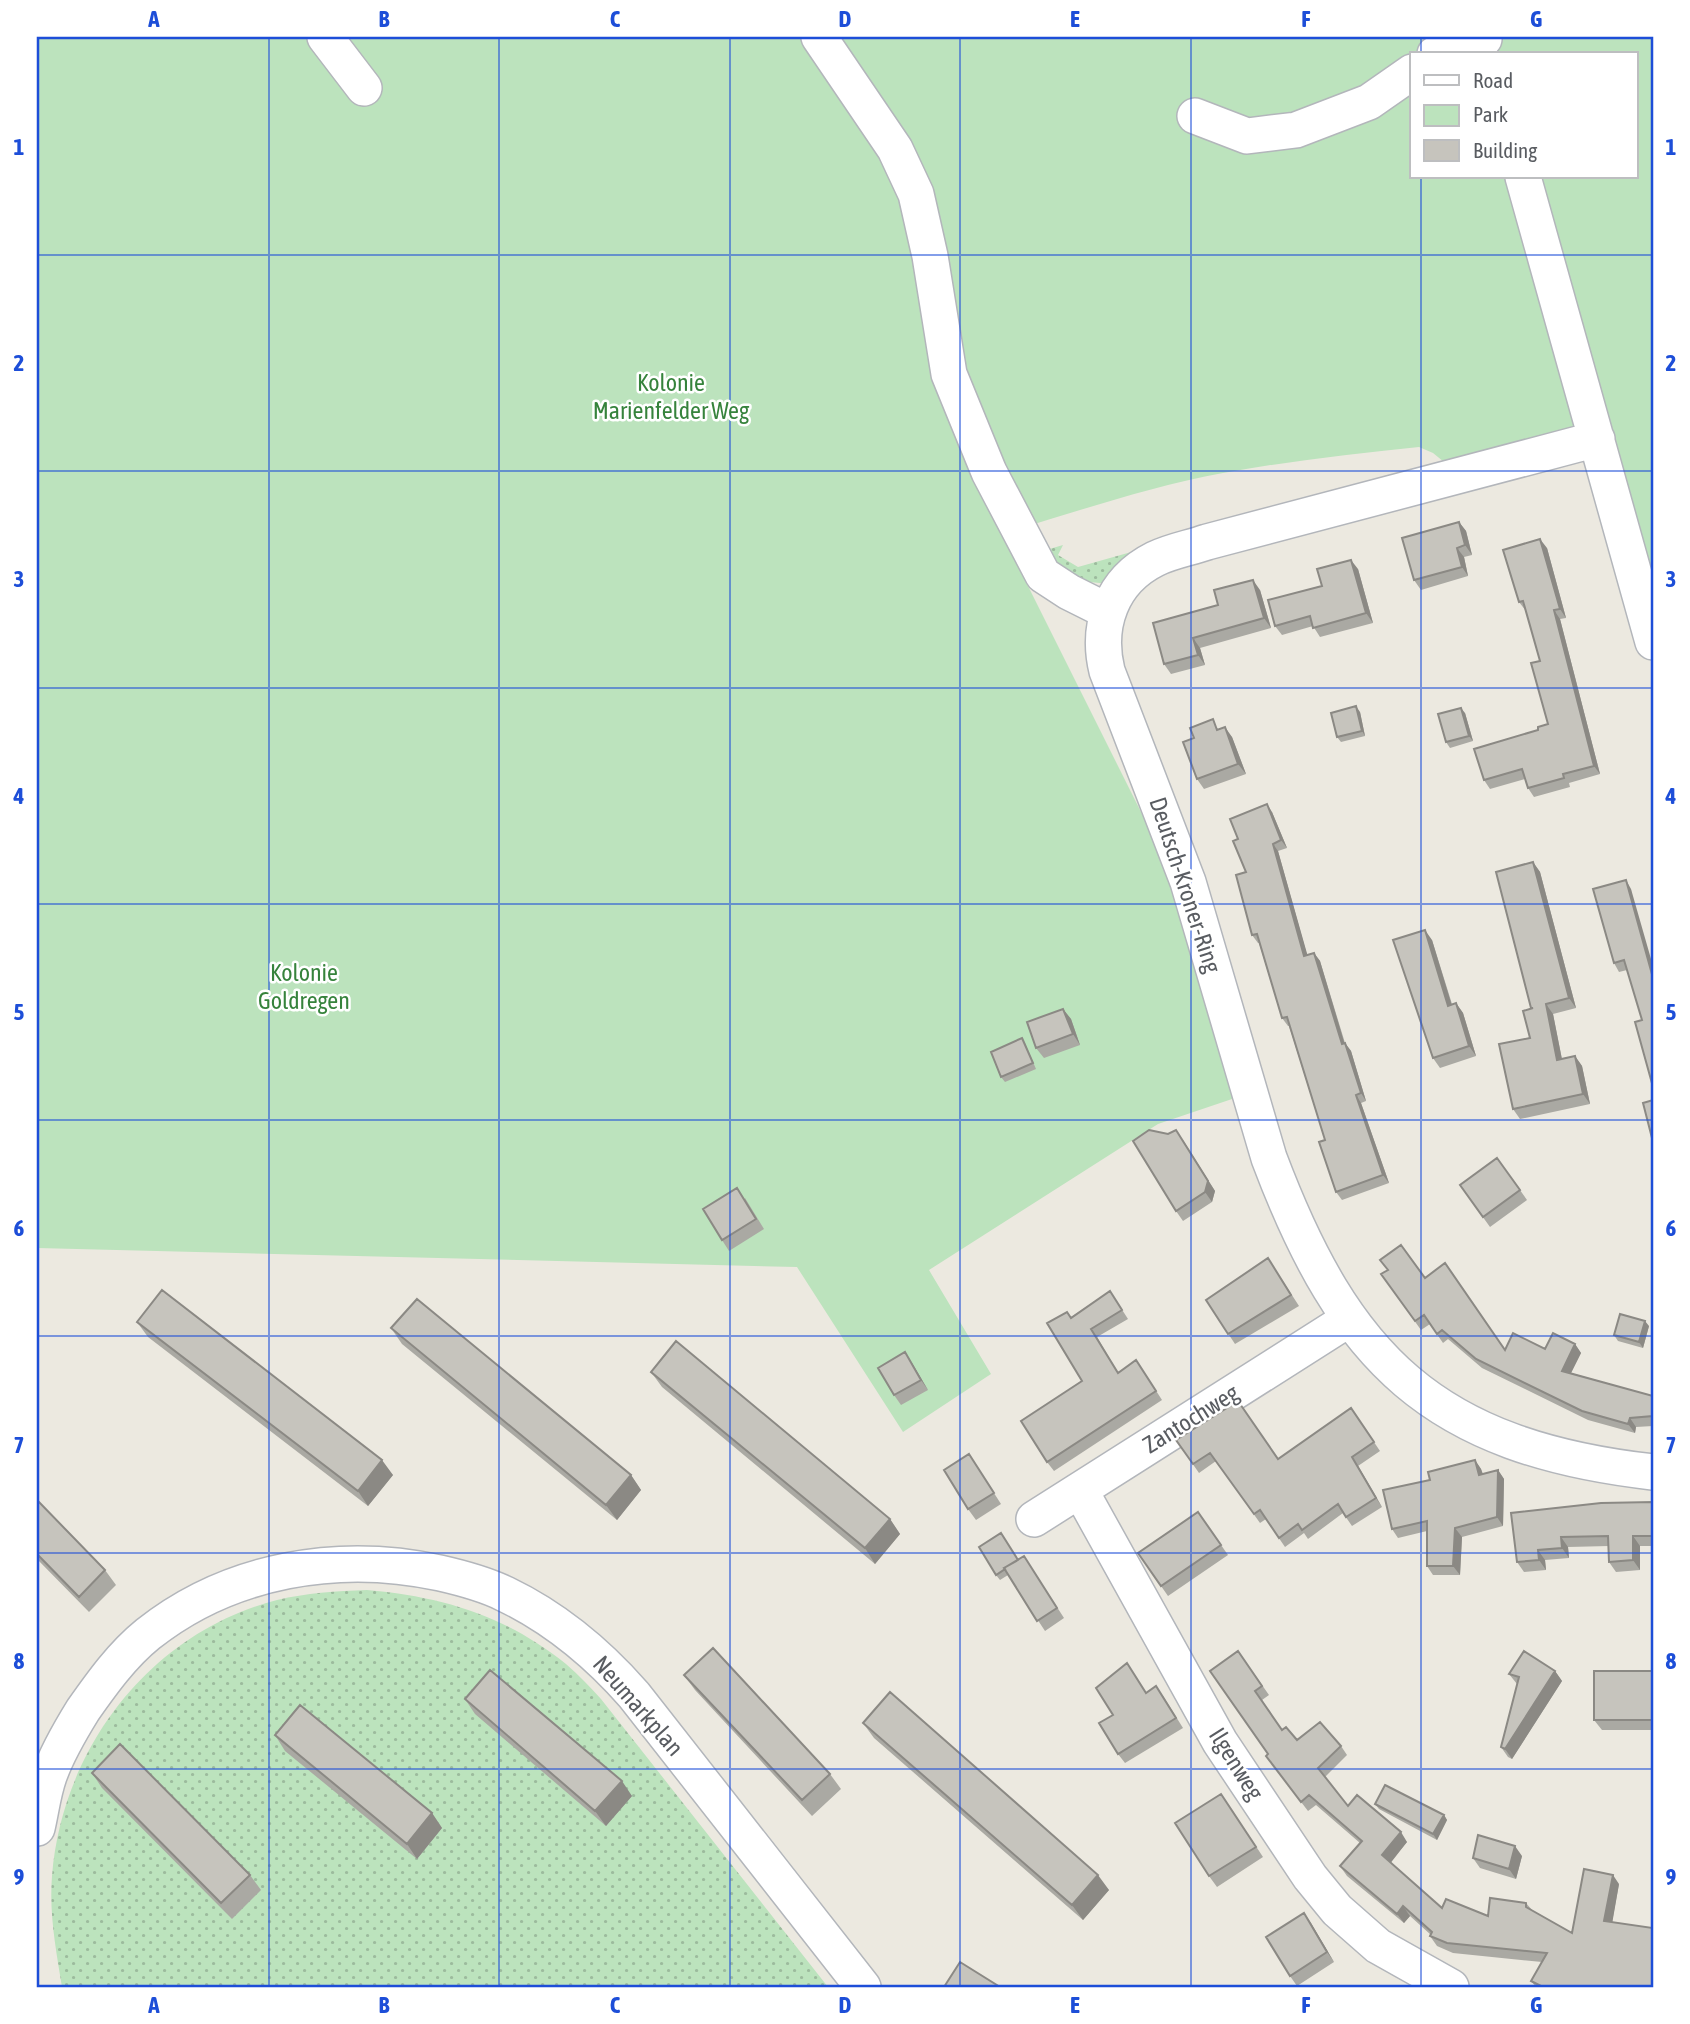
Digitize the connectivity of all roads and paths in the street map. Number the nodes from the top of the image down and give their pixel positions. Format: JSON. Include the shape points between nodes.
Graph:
{"nodes":[{"id":1,"x":325,"y":37,"type":"edge"},
{"id":2,"x":819,"y":37,"type":"edge"},
{"id":3,"x":1486,"y":43,"type":"edge"},
{"id":4,"x":1440,"y":52,"type":"edge"},
{"id":5,"x":1410,"y":73,"type":"edge"},
{"id":6,"x":364,"y":88,"type":"dead end"},
{"id":7,"x":1195,"y":116,"type":"dead end"},
{"id":8,"x":1523,"y":178,"type":"edge"},
{"id":9,"x":1597,"y":439,"type":"junction"},
{"id":10,"x":1107,"y":611,"type":"junction"},
{"id":11,"x":1653,"y":642,"type":"edge"},
{"id":12,"x":1349,"y":1319,"type":"junction"},
{"id":13,"x":1653,"y":1472,"type":"edge"},
{"id":14,"x":1080,"y":1490,"type":"junction"},
{"id":15,"x":1034,"y":1519,"type":"dead end"},
{"id":16,"x":37,"y":1828,"type":"edge"},
{"id":17,"x":863,"y":1987,"type":"edge"},
{"id":18,"x":1451,"y":1987,"type":"edge"}],
"edges":[{"from":1,"to":6,"type":"street"},
{"from":2,"to":10,"type":"street","via":[[895,149],[916,194],[949,374],[989,472],[1043,575]]},
{"from":3,"to":4,"type":"street","via":[[1456,45]]},
{"from":5,"to":7,"type":"street","via":[[1369,102],[1296,130],[1247,136]]},
{"from":8,"to":9,"type":"street"},
{"from":9,"to":10,"type":"street","name":"Deutsch-Kroner-Ring","via":[[1166,555],[1132,574]]},
{"from":9,"to":11,"type":"street"},
{"from":10,"to":12,"type":"street","name":"Deutsch-Kroner-Ring","via":[[1102,652],[1107,671],[1188,882],[1269,1158],[1316,1266]]},
{"from":12,"to":13,"type":"street","name":"Deutsch-Kroner-Ring","via":[[1396,1373],[1462,1420],[1543,1451]]},
{"from":12,"to":14,"type":"street","name":"Zantochweg"},
{"from":14,"to":15,"type":"street","name":"Zantochweg"},
{"from":14,"to":18,"type":"street","name":"Ilgenweg","via":[[1220,1742],[1310,1877],[1337,1910],[1378,1946]]},
{"from":16,"to":17,"type":"street","name":"Neumarkplan","via":[[49,1776],[68,1735],[122,1658],[148,1634],[201,1600],[284,1571],[328,1563],[418,1568],[464,1578],[505,1594],[551,1621],[611,1669]]}]}
